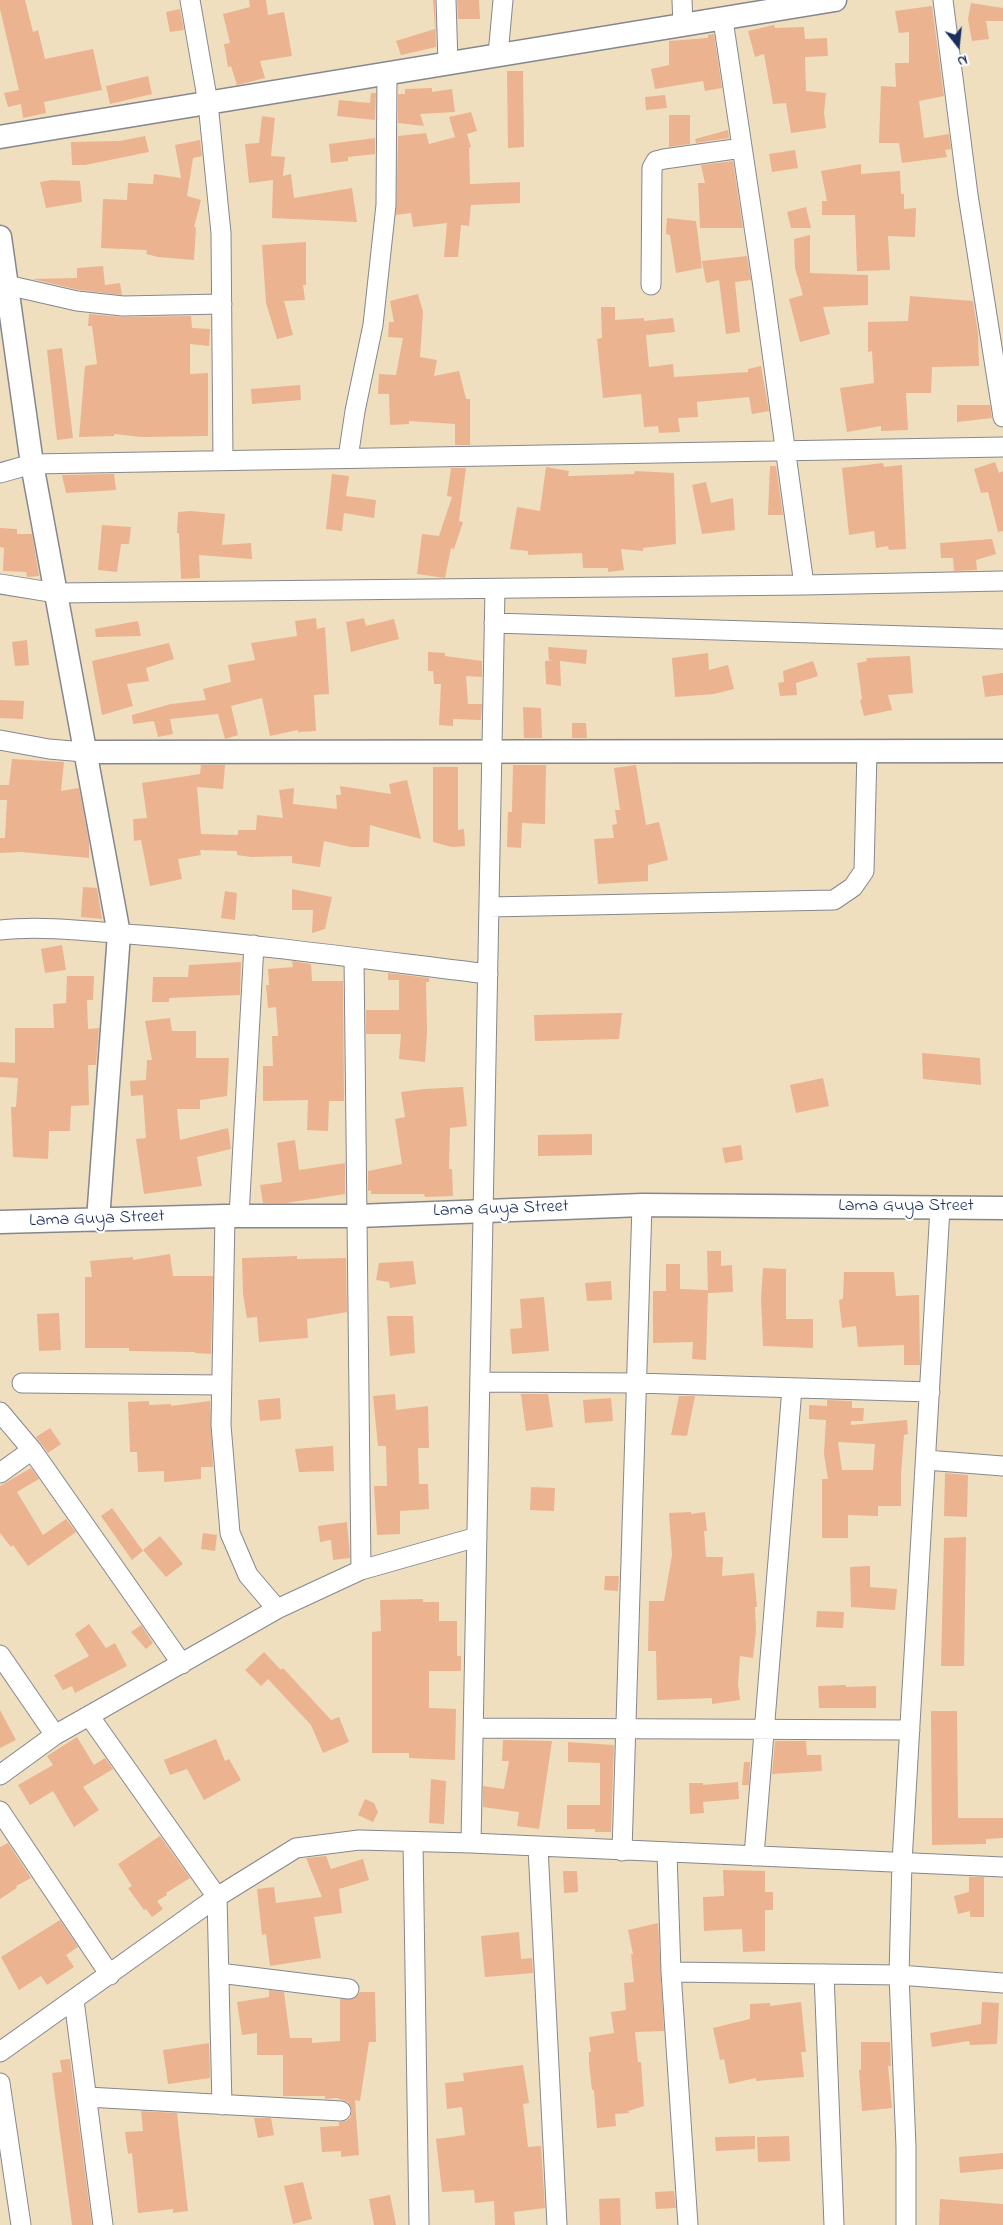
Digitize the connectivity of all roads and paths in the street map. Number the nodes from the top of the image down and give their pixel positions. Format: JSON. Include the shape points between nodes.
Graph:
{"nodes":[{"id":1,"x":190,"y":0,"type":"edge"},
{"id":2,"x":446,"y":0,"type":"edge"},
{"id":3,"x":502,"y":0,"type":"edge"},
{"id":4,"x":682,"y":0,"type":"edge"},
{"id":5,"x":835,"y":0,"type":"edge"},
{"id":6,"x":943,"y":0,"type":"edge"},
{"id":7,"x":723,"y":20,"type":"junction"},
{"id":8,"x":682,"y":25,"type":"junction"},
{"id":9,"x":498,"y":55,"type":"junction"},
{"id":10,"x":448,"y":63,"type":"junction"},
{"id":11,"x":388,"y":73,"type":"junction"},
{"id":12,"x":208,"y":103,"type":"junction"},
{"id":13,"x":0,"y":137,"type":"edge"},
{"id":14,"x":742,"y":148,"type":"junction"},
{"id":15,"x":0,"y":238,"type":"edge"},
{"id":16,"x":7,"y":285,"type":"junction"},
{"id":17,"x":651,"y":286,"type":"dead end"},
{"id":18,"x":222,"y":304,"type":"junction"},
{"id":19,"x":1003,"y":416,"type":"edge"},
{"id":20,"x":1003,"y":447,"type":"edge"},
{"id":21,"x":786,"y":450,"type":"junction"},
{"id":22,"x":348,"y":458,"type":"junction"},
{"id":23,"x":224,"y":460,"type":"junction"},
{"id":24,"x":32,"y":464,"type":"junction"},
{"id":25,"x":0,"y":473,"type":"edge"},
{"id":26,"x":1003,"y":581,"type":"edge"},
{"id":27,"x":0,"y":584,"type":"edge"},
{"id":28,"x":804,"y":585,"type":"junction"},
{"id":29,"x":495,"y":588,"type":"junction"},
{"id":30,"x":56,"y":593,"type":"junction"},
{"id":31,"x":494,"y":623,"type":"junction"},
{"id":32,"x":1003,"y":639,"type":"edge"},
{"id":33,"x":0,"y":740,"type":"edge"},
{"id":34,"x":492,"y":751,"type":"junction"},
{"id":35,"x":867,"y":751,"type":"junction"},
{"id":36,"x":1003,"y":751,"type":"edge"},
{"id":37,"x":84,"y":752,"type":"junction"},
{"id":38,"x":489,"y":907,"type":"junction"},
{"id":39,"x":0,"y":930,"type":"edge"},
{"id":40,"x":119,"y":934,"type":"junction"},
{"id":41,"x":254,"y":945,"type":"junction"},
{"id":42,"x":354,"y":958,"type":"junction"},
{"id":43,"x":488,"y":974,"type":"junction"},
{"id":44,"x":642,"y":1205,"type":"junction"},
{"id":45,"x":940,"y":1208,"type":"junction"},
{"id":46,"x":1003,"y":1208,"type":"edge"},
{"id":47,"x":483,"y":1211,"type":"junction"},
{"id":48,"x":232,"y":1216,"type":"junction"},
{"id":49,"x":357,"y":1216,"type":"junction"},
{"id":50,"x":98,"y":1220,"type":"junction"},
{"id":51,"x":0,"y":1222,"type":"edge"},
{"id":52,"x":480,"y":1382,"type":"junction"},
{"id":53,"x":22,"y":1383,"type":"dead end"},
{"id":54,"x":636,"y":1383,"type":"junction"},
{"id":55,"x":221,"y":1385,"type":"junction"},
{"id":56,"x":792,"y":1388,"type":"junction"},
{"id":57,"x":930,"y":1392,"type":"junction"},
{"id":58,"x":0,"y":1412,"type":"edge"},
{"id":59,"x":32,"y":1450,"type":"junction"},
{"id":60,"x":926,"y":1460,"type":"junction"},
{"id":61,"x":1003,"y":1466,"type":"edge"},
{"id":62,"x":0,"y":1473,"type":"edge"},
{"id":63,"x":477,"y":1537,"type":"junction"},
{"id":64,"x":361,"y":1570,"type":"junction"},
{"id":65,"x":269,"y":1613,"type":"junction"},
{"id":66,"x":0,"y":1654,"type":"edge"},
{"id":67,"x":182,"y":1664,"type":"junction"},
{"id":68,"x":90,"y":1717,"type":"junction"},
{"id":69,"x":474,"y":1728,"type":"junction"},
{"id":70,"x":626,"y":1728,"type":"junction"},
{"id":71,"x":764,"y":1730,"type":"junction"},
{"id":72,"x":910,"y":1730,"type":"junction"},
{"id":73,"x":56,"y":1735,"type":"junction"},
{"id":74,"x":0,"y":1775,"type":"edge"},
{"id":75,"x":0,"y":1811,"type":"edge"},
{"id":76,"x":414,"y":1842,"type":"junction"},
{"id":77,"x":471,"y":1843,"type":"junction"},
{"id":78,"x":538,"y":1847,"type":"junction"},
{"id":79,"x":622,"y":1851,"type":"junction"},
{"id":80,"x":667,"y":1853,"type":"junction"},
{"id":81,"x":754,"y":1856,"type":"junction"},
{"id":82,"x":902,"y":1862,"type":"junction"},
{"id":83,"x":1003,"y":1867,"type":"edge"},
{"id":84,"x":217,"y":1897,"type":"junction"},
{"id":85,"x":671,"y":1972,"type":"junction"},
{"id":86,"x":219,"y":1974,"type":"junction"},
{"id":87,"x":824,"y":1974,"type":"junction"},
{"id":88,"x":110,"y":1975,"type":"junction"},
{"id":89,"x":899,"y":1975,"type":"junction"},
{"id":90,"x":1003,"y":1983,"type":"edge"},
{"id":91,"x":349,"y":1989,"type":"dead end"},
{"id":92,"x":74,"y":2000,"type":"junction"},
{"id":93,"x":0,"y":2052,"type":"edge"},
{"id":94,"x":0,"y":2083,"type":"edge"},
{"id":95,"x":87,"y":2097,"type":"junction"},
{"id":96,"x":222,"y":2105,"type":"junction"},
{"id":97,"x":341,"y":2111,"type":"dead end"},
{"id":98,"x":20,"y":2225,"type":"edge"},
{"id":99,"x":104,"y":2225,"type":"edge"},
{"id":100,"x":419,"y":2225,"type":"edge"},
{"id":101,"x":557,"y":2225,"type":"edge"},
{"id":102,"x":688,"y":2225,"type":"edge"},
{"id":103,"x":834,"y":2225,"type":"edge"},
{"id":104,"x":906,"y":2225,"type":"edge"}],
"edges":[{"from":1,"to":12,"type":"street"},
{"from":2,"to":10,"type":"street"},
{"from":3,"to":9,"type":"street"},
{"from":4,"to":8,"type":"street"},
{"from":5,"to":7,"type":"street"},
{"from":6,"to":19,"type":"street","via":[[968,195]]},
{"from":7,"to":8,"type":"street"},
{"from":7,"to":14,"type":"street"},
{"from":8,"to":9,"type":"street"},
{"from":9,"to":10,"type":"street"},
{"from":10,"to":11,"type":"street"},
{"from":11,"to":12,"type":"street"},
{"from":11,"to":22,"type":"street","via":[[386,205],[373,326]]},
{"from":12,"to":13,"type":"street"},
{"from":12,"to":18,"type":"street","via":[[221,233]]},
{"from":14,"to":17,"type":"street","via":[[656,161],[652,168]]},
{"from":14,"to":21,"type":"street"},
{"from":15,"to":16,"type":"street"},
{"from":16,"to":18,"type":"street","via":[[76,301],[123,306]]},
{"from":16,"to":24,"type":"street"},
{"from":18,"to":23,"type":"street"},
{"from":20,"to":21,"type":"street"},
{"from":21,"to":22,"type":"street"},
{"from":21,"to":28,"type":"street"},
{"from":22,"to":23,"type":"street"},
{"from":23,"to":24,"type":"street"},
{"from":24,"to":25,"type":"street"},
{"from":24,"to":30,"type":"street"},
{"from":26,"to":28,"type":"street"},
{"from":27,"to":30,"type":"street"},
{"from":28,"to":29,"type":"street"},
{"from":29,"to":30,"type":"street"},
{"from":29,"to":31,"type":"street"},
{"from":30,"to":37,"type":"street"},
{"from":31,"to":32,"type":"street"},
{"from":31,"to":34,"type":"street"},
{"from":33,"to":37,"type":"street","via":[[49,750]]},
{"from":34,"to":35,"type":"street"},
{"from":34,"to":37,"type":"street"},
{"from":34,"to":38,"type":"street"},
{"from":35,"to":36,"type":"street"},
{"from":35,"to":38,"type":"street","via":[[864,871],[853,887],[834,900]]},
{"from":37,"to":40,"type":"street"},
{"from":38,"to":43,"type":"street"},
{"from":39,"to":40,"type":"street"},
{"from":40,"to":41,"type":"street"},
{"from":40,"to":50,"type":"street"},
{"from":41,"to":42,"type":"street"},
{"from":41,"to":48,"type":"street"},
{"from":42,"to":43,"type":"street"},
{"from":42,"to":49,"type":"street"},
{"from":43,"to":47,"type":"street"},
{"from":44,"to":45,"type":"street","name":"Lama Guya Street"},
{"from":44,"to":47,"type":"street","name":"Lama Guya Street"},
{"from":44,"to":54,"type":"street"},
{"from":45,"to":46,"type":"street","name":"Lama Guya Street"},
{"from":45,"to":57,"type":"street"},
{"from":47,"to":49,"type":"street","name":"Lama Guya Street"},
{"from":47,"to":52,"type":"street"},
{"from":48,"to":49,"type":"street","name":"Lama Guya Street"},
{"from":48,"to":50,"type":"street","name":"Lama Guya Street"},
{"from":48,"to":55,"type":"street"},
{"from":49,"to":64,"type":"street"},
{"from":50,"to":51,"type":"street","name":"Lama Guya Street"},
{"from":52,"to":54,"type":"street"},
{"from":52,"to":63,"type":"street"},
{"from":53,"to":55,"type":"street"},
{"from":54,"to":56,"type":"street"},
{"from":54,"to":70,"type":"street"},
{"from":55,"to":65,"type":"street","via":[[230,1533]]},
{"from":56,"to":57,"type":"street"},
{"from":56,"to":71,"type":"street"},
{"from":57,"to":60,"type":"street"},
{"from":58,"to":59,"type":"street"},
{"from":59,"to":62,"type":"street"},
{"from":59,"to":67,"type":"street"},
{"from":60,"to":61,"type":"street"},
{"from":60,"to":72,"type":"street"},
{"from":63,"to":64,"type":"street"},
{"from":63,"to":69,"type":"street"},
{"from":64,"to":65,"type":"street"},
{"from":65,"to":67,"type":"street"},
{"from":66,"to":73,"type":"street"},
{"from":67,"to":68,"type":"street"},
{"from":68,"to":73,"type":"street"},
{"from":68,"to":84,"type":"street"},
{"from":69,"to":70,"type":"street"},
{"from":69,"to":77,"type":"street"},
{"from":70,"to":71,"type":"street"},
{"from":70,"to":79,"type":"street"},
{"from":71,"to":72,"type":"street"},
{"from":71,"to":81,"type":"street"},
{"from":72,"to":82,"type":"street"},
{"from":73,"to":74,"type":"street"},
{"from":75,"to":88,"type":"street"},
{"from":76,"to":77,"type":"street"},
{"from":76,"to":84,"type":"street","via":[[359,1840],[296,1848]]},
{"from":76,"to":100,"type":"street"},
{"from":77,"to":78,"type":"street"},
{"from":78,"to":79,"type":"street"},
{"from":78,"to":101,"type":"street"},
{"from":79,"to":80,"type":"street"},
{"from":80,"to":81,"type":"street"},
{"from":80,"to":85,"type":"street"},
{"from":81,"to":82,"type":"street"},
{"from":82,"to":83,"type":"street"},
{"from":82,"to":89,"type":"street"},
{"from":84,"to":86,"type":"street"},
{"from":84,"to":88,"type":"street"},
{"from":85,"to":87,"type":"street"},
{"from":85,"to":102,"type":"street"},
{"from":86,"to":91,"type":"street"},
{"from":86,"to":96,"type":"street"},
{"from":87,"to":89,"type":"street"},
{"from":87,"to":103,"type":"street"},
{"from":88,"to":92,"type":"street"},
{"from":89,"to":90,"type":"street"},
{"from":89,"to":104,"type":"street"},
{"from":92,"to":93,"type":"street"},
{"from":92,"to":95,"type":"street"},
{"from":94,"to":98,"type":"street"},
{"from":95,"to":96,"type":"street"},
{"from":95,"to":99,"type":"street"},
{"from":96,"to":97,"type":"street"}]}
